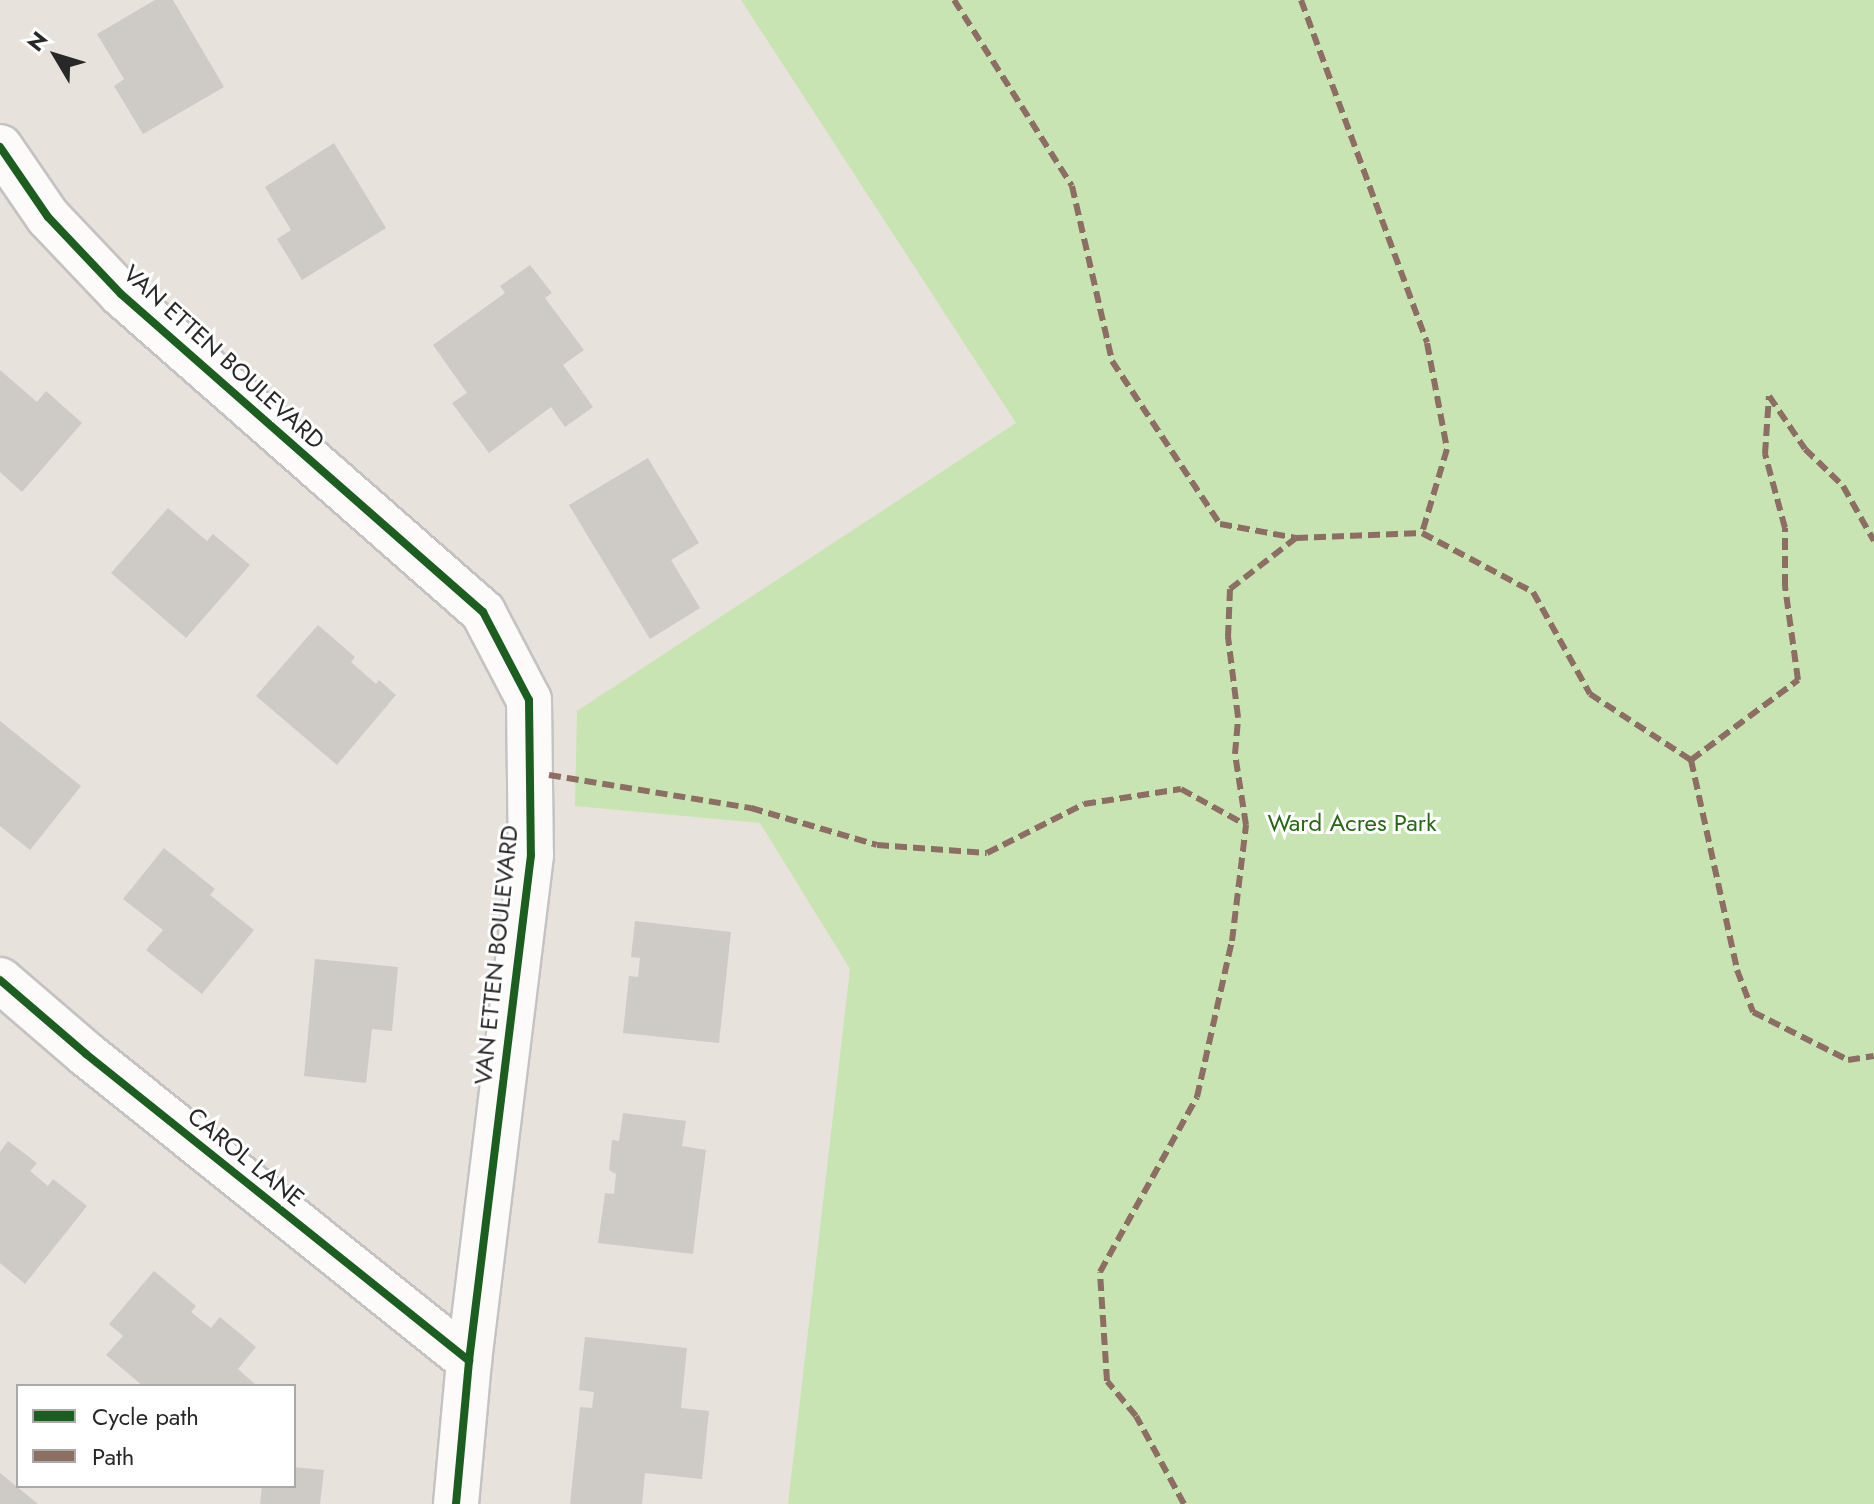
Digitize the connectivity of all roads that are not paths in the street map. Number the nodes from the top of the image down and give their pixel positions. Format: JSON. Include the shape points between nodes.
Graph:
{"nodes":[{"id":1,"x":0,"y":147,"type":"edge"},
{"id":2,"x":0,"y":980,"type":"edge"},
{"id":3,"x":469,"y":1361,"type":"junction"},
{"id":4,"x":456,"y":1504,"type":"edge"}],
"edges":[{"from":1,"to":3,"type":"street","name":"VAN ETTEN BOULEVARD","via":[[48,217],[121,294],[483,612],[529,700],[531,855]]},
{"from":2,"to":3,"type":"street","name":"CAROL LANE"},
{"from":3,"to":4,"type":"street","name":"VAN ETTEN BOULEVARD"}]}
